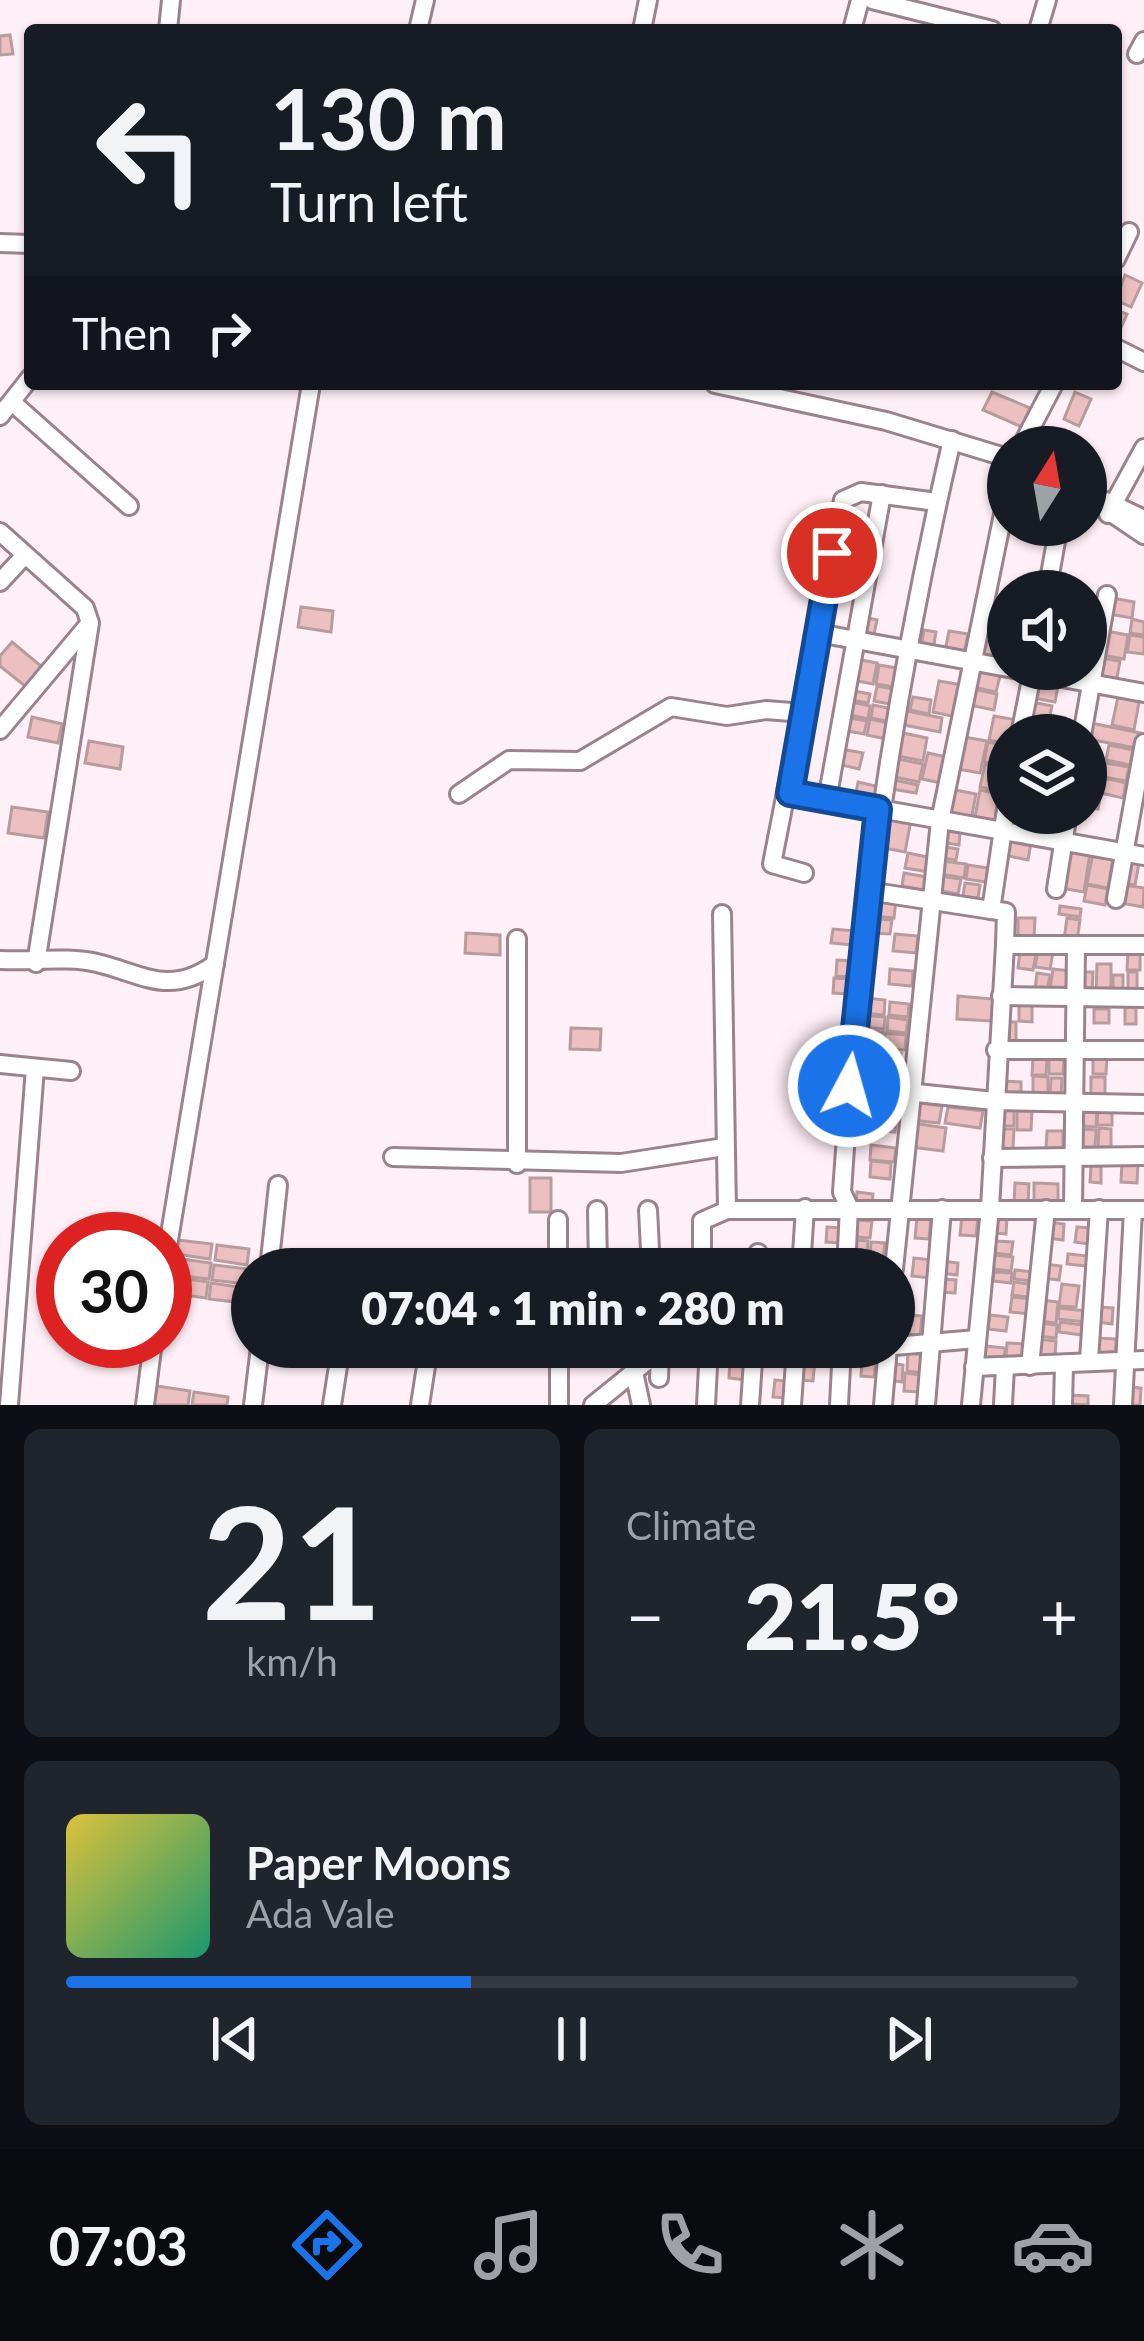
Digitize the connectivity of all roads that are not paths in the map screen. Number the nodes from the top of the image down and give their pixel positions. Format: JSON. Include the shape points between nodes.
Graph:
{"nodes":[{"id":1,"x":872,"y":0,"type":"edge"},
{"id":2,"x":968,"y":24,"type":"edge"},
{"id":3,"x":1129,"y":232,"type":"dead end"},
{"id":4,"x":1122,"y":247,"type":"edge"},
{"id":5,"x":309,"y":390,"type":"edge"},
{"id":6,"x":1051,"y":390,"type":"edge"},
{"id":7,"x":779,"y":391,"type":"edge"},
{"id":8,"x":6,"y":409,"type":"edge"},
{"id":9,"x":1032,"y":426,"type":"edge"},
{"id":10,"x":952,"y":440,"type":"junction"},
{"id":11,"x":1144,"y":448,"type":"edge"},
{"id":12,"x":987,"y":451,"type":"edge"},
{"id":13,"x":882,"y":494,"type":"junction"},
{"id":14,"x":937,"y":502,"type":"junction"},
{"id":15,"x":129,"y":506,"type":"dead end"},
{"id":16,"x":1107,"y":507,"type":"edge"},
{"id":17,"x":1111,"y":509,"type":"junction"},
{"id":18,"x":1144,"y":520,"type":"edge"},
{"id":19,"x":0,"y":532,"type":"edge"},
{"id":20,"x":1144,"y":535,"type":"edge"},
{"id":21,"x":997,"y":546,"type":"edge"},
{"id":22,"x":26,"y":555,"type":"junction"},
{"id":23,"x":0,"y":582,"type":"edge"},
{"id":24,"x":90,"y":623,"type":"junction"},
{"id":25,"x":818,"y":633,"type":"junction"},
{"id":26,"x":856,"y":640,"type":"junction"},
{"id":27,"x":911,"y":651,"type":"junction"},
{"id":28,"x":974,"y":662,"type":"junction"},
{"id":29,"x":987,"y":664,"type":"edge"},
{"id":30,"x":1107,"y":686,"type":"edge"},
{"id":31,"x":1144,"y":693,"type":"edge"},
{"id":32,"x":804,"y":713,"type":"junction"},
{"id":33,"x":0,"y":730,"type":"edge"},
{"id":34,"x":1144,"y":743,"type":"edge"},
{"id":35,"x":790,"y":793,"type":"junction"},
{"id":36,"x":459,"y":794,"type":"dead end"},
{"id":37,"x":827,"y":800,"type":"junction"},
{"id":38,"x":878,"y":809,"type":"junction"},
{"id":39,"x":940,"y":821,"type":"junction"},
{"id":40,"x":987,"y":828,"type":"edge"},
{"id":41,"x":1001,"y":834,"type":"edge"},
{"id":42,"x":1020,"y":834,"type":"edge"},
{"id":43,"x":1064,"y":834,"type":"edge"},
{"id":44,"x":1062,"y":843,"type":"junction"},
{"id":45,"x":1123,"y":852,"type":"junction"},
{"id":46,"x":1144,"y":856,"type":"edge"},
{"id":47,"x":804,"y":873,"type":"dead end"},
{"id":48,"x":1056,"y":889,"type":"dead end"},
{"id":49,"x":868,"y":891,"type":"junction"},
{"id":50,"x":1116,"y":899,"type":"dead end"},
{"id":51,"x":932,"y":900,"type":"junction"},
{"id":52,"x":992,"y":910,"type":"junction"},
{"id":53,"x":722,"y":914,"type":"dead end"},
{"id":54,"x":518,"y":939,"type":"dead end"},
{"id":55,"x":1005,"y":945,"type":"junction"},
{"id":56,"x":1144,"y":945,"type":"edge"},
{"id":57,"x":1076,"y":946,"type":"junction"},
{"id":58,"x":0,"y":960,"type":"edge"},
{"id":59,"x":36,"y":963,"type":"junction"},
{"id":60,"x":215,"y":964,"type":"junction"},
{"id":61,"x":1001,"y":996,"type":"junction"},
{"id":62,"x":1072,"y":998,"type":"junction"},
{"id":63,"x":1144,"y":998,"type":"edge"},
{"id":64,"x":996,"y":1049,"type":"junction"},
{"id":65,"x":1144,"y":1050,"type":"edge"},
{"id":66,"x":1071,"y":1051,"type":"junction"},
{"id":67,"x":0,"y":1064,"type":"edge"},
{"id":68,"x":35,"y":1068,"type":"junction"},
{"id":69,"x":71,"y":1071,"type":"dead end"},
{"id":70,"x":849,"y":1086,"type":"junction"},
{"id":71,"x":911,"y":1091,"type":"junction"},
{"id":72,"x":994,"y":1101,"type":"junction"},
{"id":73,"x":1070,"y":1104,"type":"junction"},
{"id":74,"x":1144,"y":1104,"type":"edge"},
{"id":75,"x":724,"y":1148,"type":"junction"},
{"id":76,"x":1144,"y":1156,"type":"edge"},
{"id":77,"x":393,"y":1157,"type":"dead end"},
{"id":78,"x":1076,"y":1157,"type":"junction"},
{"id":79,"x":992,"y":1158,"type":"junction"},
{"id":80,"x":517,"y":1163,"type":"junction"},
{"id":81,"x":278,"y":1185,"type":"dead end"},
{"id":82,"x":849,"y":1207,"type":"junction"},
{"id":83,"x":806,"y":1208,"type":"junction"},
{"id":84,"x":990,"y":1208,"type":"junction"},
{"id":85,"x":942,"y":1209,"type":"junction"},
{"id":86,"x":1046,"y":1209,"type":"junction"},
{"id":87,"x":1073,"y":1209,"type":"junction"},
{"id":88,"x":1099,"y":1209,"type":"junction"},
{"id":89,"x":597,"y":1210,"type":"dead end"},
{"id":90,"x":648,"y":1210,"type":"dead end"},
{"id":91,"x":727,"y":1210,"type":"junction"},
{"id":92,"x":1138,"y":1210,"type":"edge"},
{"id":93,"x":898,"y":1211,"type":"junction"},
{"id":94,"x":174,"y":1212,"type":"edge"},
{"id":95,"x":558,"y":1220,"type":"dead end"},
{"id":96,"x":270,"y":1248,"type":"edge"},
{"id":97,"x":558,"y":1248,"type":"edge"},
{"id":98,"x":598,"y":1248,"type":"edge"},
{"id":99,"x":650,"y":1248,"type":"edge"},
{"id":100,"x":702,"y":1248,"type":"edge"},
{"id":101,"x":803,"y":1248,"type":"edge"},
{"id":102,"x":847,"y":1248,"type":"edge"},
{"id":103,"x":895,"y":1248,"type":"edge"},
{"id":104,"x":977,"y":1339,"type":"junction"},
{"id":105,"x":931,"y":1343,"type":"junction"},
{"id":106,"x":915,"y":1345,"type":"edge"},
{"id":107,"x":1089,"y":1360,"type":"junction"},
{"id":108,"x":1135,"y":1361,"type":"edge"},
{"id":109,"x":1064,"y":1364,"type":"junction"},
{"id":110,"x":1030,"y":1366,"type":"junction"},
{"id":111,"x":974,"y":1367,"type":"junction"},
{"id":112,"x":1005,"y":1367,"type":"junction"},
{"id":113,"x":150,"y":1368,"type":"edge"},
{"id":114,"x":257,"y":1368,"type":"edge"},
{"id":115,"x":338,"y":1368,"type":"edge"},
{"id":116,"x":426,"y":1368,"type":"edge"},
{"id":117,"x":559,"y":1368,"type":"edge"},
{"id":118,"x":639,"y":1368,"type":"edge"},
{"id":119,"x":658,"y":1368,"type":"edge"},
{"id":120,"x":708,"y":1368,"type":"edge"},
{"id":121,"x":753,"y":1368,"type":"edge"},
{"id":122,"x":795,"y":1368,"type":"edge"},
{"id":123,"x":841,"y":1368,"type":"edge"},
{"id":124,"x":888,"y":1368,"type":"edge"},
{"id":125,"x":634,"y":1372,"type":"junction"},
{"id":126,"x":659,"y":1378,"type":"dead end"},
{"id":127,"x":600,"y":1402,"type":"edge"},
{"id":128,"x":9,"y":1405,"type":"edge"},
{"id":129,"x":145,"y":1405,"type":"edge"},
{"id":130,"x":253,"y":1405,"type":"edge"},
{"id":131,"x":332,"y":1405,"type":"edge"},
{"id":132,"x":420,"y":1405,"type":"edge"},
{"id":133,"x":559,"y":1405,"type":"edge"},
{"id":134,"x":641,"y":1405,"type":"edge"},
{"id":135,"x":706,"y":1405,"type":"edge"},
{"id":136,"x":750,"y":1405,"type":"edge"},
{"id":137,"x":792,"y":1405,"type":"edge"},
{"id":138,"x":839,"y":1405,"type":"edge"},
{"id":139,"x":883,"y":1405,"type":"edge"},
{"id":140,"x":926,"y":1405,"type":"edge"},
{"id":141,"x":971,"y":1405,"type":"edge"},
{"id":142,"x":1003,"y":1405,"type":"edge"},
{"id":143,"x":1063,"y":1405,"type":"edge"},
{"id":144,"x":1123,"y":1405,"type":"edge"}],
"edges":[{"from":1,"to":2,"type":"street"},
{"from":3,"to":4,"type":"street"},
{"from":5,"to":60,"type":"street"},
{"from":6,"to":9,"type":"street"},
{"from":7,"to":10,"type":"street"},
{"from":8,"to":15,"type":"street"},
{"from":10,"to":12,"type":"street"},
{"from":10,"to":14,"type":"street"},
{"from":11,"to":17,"type":"street"},
{"from":13,"to":14,"type":"street"},
{"from":13,"to":25,"type":"street","via":[[843,500]]},
{"from":13,"to":26,"type":"street"},
{"from":14,"to":27,"type":"street"},
{"from":16,"to":17,"type":"street"},
{"from":17,"to":18,"type":"street"},
{"from":17,"to":20,"type":"street"},
{"from":19,"to":22,"type":"street"},
{"from":21,"to":28,"type":"street"},
{"from":22,"to":23,"type":"street"},
{"from":22,"to":24,"type":"street","via":[[85,608]]},
{"from":24,"to":33,"type":"street"},
{"from":24,"to":59,"type":"street"},
{"from":25,"to":26,"type":"street"},
{"from":25,"to":32,"type":"street"},
{"from":26,"to":27,"type":"street"},
{"from":26,"to":37,"type":"street"},
{"from":27,"to":28,"type":"street"},
{"from":27,"to":38,"type":"street"},
{"from":28,"to":29,"type":"street"},
{"from":28,"to":39,"type":"street"},
{"from":30,"to":31,"type":"street"},
{"from":32,"to":35,"type":"street"},
{"from":32,"to":36,"type":"street","via":[[727,716],[671,707],[580,761],[509,760]]},
{"from":34,"to":45,"type":"street"},
{"from":35,"to":37,"type":"street"},
{"from":35,"to":47,"type":"street","via":[[772,864]]},
{"from":37,"to":38,"type":"street"},
{"from":38,"to":39,"type":"street"},
{"from":38,"to":49,"type":"street"},
{"from":39,"to":40,"type":"street"},
{"from":39,"to":51,"type":"street"},
{"from":41,"to":52,"type":"street"},
{"from":42,"to":44,"type":"street"},
{"from":43,"to":44,"type":"street"},
{"from":44,"to":45,"type":"street"},
{"from":44,"to":48,"type":"street"},
{"from":45,"to":46,"type":"street"},
{"from":45,"to":50,"type":"street"},
{"from":49,"to":51,"type":"street"},
{"from":49,"to":70,"type":"street"},
{"from":51,"to":52,"type":"street"},
{"from":51,"to":71,"type":"street"},
{"from":52,"to":55,"type":"street","via":[[1006,912]]},
{"from":53,"to":75,"type":"street"},
{"from":54,"to":80,"type":"street"},
{"from":55,"to":57,"type":"street"},
{"from":55,"to":61,"type":"street"},
{"from":56,"to":57,"type":"street"},
{"from":57,"to":62,"type":"street"},
{"from":58,"to":59,"type":"street"},
{"from":59,"to":60,"type":"street","via":[[95,962],[135,979],[180,981]]},
{"from":60,"to":94,"type":"street"},
{"from":61,"to":62,"type":"street"},
{"from":61,"to":64,"type":"street"},
{"from":62,"to":63,"type":"street"},
{"from":62,"to":66,"type":"street"},
{"from":64,"to":66,"type":"street"},
{"from":64,"to":72,"type":"street"},
{"from":65,"to":66,"type":"street"},
{"from":66,"to":73,"type":"street"},
{"from":67,"to":68,"type":"street"},
{"from":68,"to":69,"type":"street"},
{"from":68,"to":128,"type":"street"},
{"from":70,"to":71,"type":"street"},
{"from":70,"to":82,"type":"street","via":[[842,1192]]},
{"from":71,"to":72,"type":"street"},
{"from":71,"to":93,"type":"street"},
{"from":72,"to":73,"type":"street"},
{"from":72,"to":79,"type":"street"},
{"from":73,"to":74,"type":"street"},
{"from":73,"to":78,"type":"street"},
{"from":75,"to":80,"type":"street","via":[[621,1162]]},
{"from":75,"to":91,"type":"street"},
{"from":76,"to":78,"type":"street"},
{"from":77,"to":80,"type":"street"},
{"from":78,"to":79,"type":"street"},
{"from":78,"to":87,"type":"street"},
{"from":79,"to":84,"type":"street"},
{"from":81,"to":96,"type":"street"},
{"from":82,"to":83,"type":"street"},
{"from":82,"to":93,"type":"street"},
{"from":82,"to":102,"type":"street"},
{"from":83,"to":91,"type":"street"},
{"from":83,"to":101,"type":"street"},
{"from":84,"to":85,"type":"street"},
{"from":84,"to":86,"type":"street"},
{"from":84,"to":104,"type":"street"},
{"from":85,"to":93,"type":"street"},
{"from":85,"to":105,"type":"street"},
{"from":86,"to":87,"type":"street"},
{"from":86,"to":110,"type":"street"},
{"from":87,"to":88,"type":"street"},
{"from":88,"to":92,"type":"street"},
{"from":88,"to":107,"type":"street"},
{"from":89,"to":98,"type":"street"},
{"from":90,"to":99,"type":"street"},
{"from":91,"to":100,"type":"street","via":[[702,1221]]},
{"from":92,"to":108,"type":"street"},
{"from":93,"to":103,"type":"street"},
{"from":95,"to":97,"type":"street"},
{"from":104,"to":105,"type":"street"},
{"from":104,"to":111,"type":"street"},
{"from":105,"to":106,"type":"street"},
{"from":105,"to":140,"type":"street"},
{"from":107,"to":108,"type":"street"},
{"from":107,"to":109,"type":"street"},
{"from":108,"to":144,"type":"street"},
{"from":109,"to":110,"type":"street"},
{"from":109,"to":143,"type":"street"},
{"from":110,"to":112,"type":"street"},
{"from":111,"to":112,"type":"street"},
{"from":111,"to":141,"type":"street"},
{"from":112,"to":142,"type":"street"},
{"from":113,"to":129,"type":"street"},
{"from":114,"to":130,"type":"street"},
{"from":115,"to":131,"type":"street"},
{"from":116,"to":132,"type":"street"},
{"from":117,"to":133,"type":"street"},
{"from":118,"to":125,"type":"street"},
{"from":119,"to":126,"type":"street"},
{"from":120,"to":135,"type":"street"},
{"from":121,"to":136,"type":"street"},
{"from":122,"to":137,"type":"street"},
{"from":123,"to":138,"type":"street"},
{"from":124,"to":139,"type":"street"},
{"from":125,"to":127,"type":"street"},
{"from":125,"to":134,"type":"street"}]}
